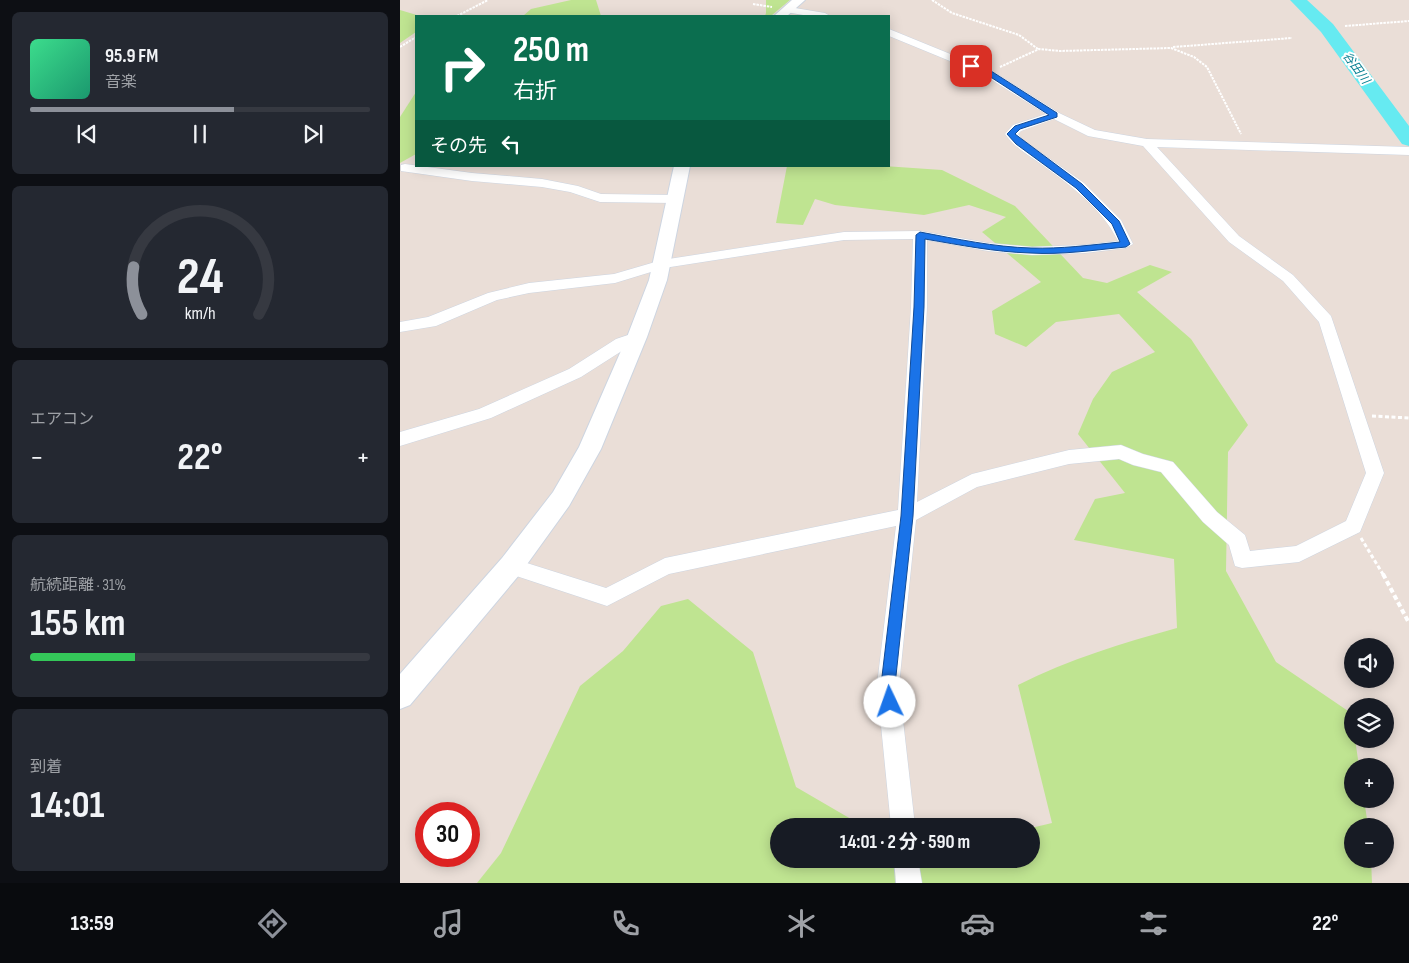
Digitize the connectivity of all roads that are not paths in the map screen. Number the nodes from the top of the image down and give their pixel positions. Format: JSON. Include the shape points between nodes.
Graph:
{"nodes":[{"id":1,"x":799,"y":0,"type":"edge"},
{"id":2,"x":785,"y":13,"type":"edge"},
{"id":3,"x":811,"y":15,"type":"edge"},
{"id":4,"x":890,"y":32,"type":"edge"},
{"id":5,"x":1055,"y":115,"type":"junction"},
{"id":6,"x":1148,"y":143,"type":"junction"},
{"id":7,"x":1409,"y":151,"type":"edge"},
{"id":8,"x":407,"y":166,"type":"edge"},
{"id":9,"x":682,"y":167,"type":"edge"},
{"id":10,"x":674,"y":199,"type":"junction"},
{"id":11,"x":920,"y":235,"type":"junction"},
{"id":12,"x":662,"y":264,"type":"junction"},
{"id":13,"x":400,"y":327,"type":"edge"},
{"id":14,"x":638,"y":337,"type":"junction"},
{"id":15,"x":400,"y":439,"type":"edge"},
{"id":16,"x":907,"y":516,"type":"junction"},
{"id":17,"x":511,"y":566,"type":"junction"},
{"id":18,"x":400,"y":695,"type":"edge"},
{"id":19,"x":902,"y":818,"type":"edge"},
{"id":20,"x":907,"y":868,"type":"edge"},
{"id":21,"x":909,"y":883,"type":"edge"}],
"edges":[{"from":1,"to":2,"type":"street"},
{"from":2,"to":3,"type":"street"},
{"from":4,"to":5,"type":"street","via":[[988,73]]},
{"from":5,"to":6,"type":"street","via":[[1092,133]]},
{"from":5,"to":11,"type":"street","via":[[1017,128],[1011,134],[1079,186],[1116,223],[1126,244],[1032,251]]},
{"from":6,"to":7,"type":"street"},
{"from":6,"to":16,"type":"street","via":[[1234,239],[1288,278],[1326,320],[1375,473],[1353,526],[1299,554],[1242,560],[1238,541],[1210,517],[1167,468],[1121,452],[1069,456],[972,481]]},
{"from":8,"to":10,"type":"street","via":[[472,177],[542,183],[600,198]]},
{"from":9,"to":10,"type":"street"},
{"from":10,"to":12,"type":"street"},
{"from":11,"to":12,"type":"street","via":[[844,236]]},
{"from":11,"to":16,"type":"street"},
{"from":12,"to":13,"type":"street","via":[[615,278],[529,288],[493,296],[431,322]]},
{"from":12,"to":14,"type":"street"},
{"from":14,"to":15,"type":"street","via":[[622,343],[575,373],[485,414]]},
{"from":14,"to":17,"type":"street","via":[[587,456]]},
{"from":16,"to":17,"type":"street","via":[[665,566],[607,597]]},
{"from":16,"to":19,"type":"street","via":[[888,685]]},
{"from":17,"to":18,"type":"street"},
{"from":20,"to":21,"type":"street"}]}
